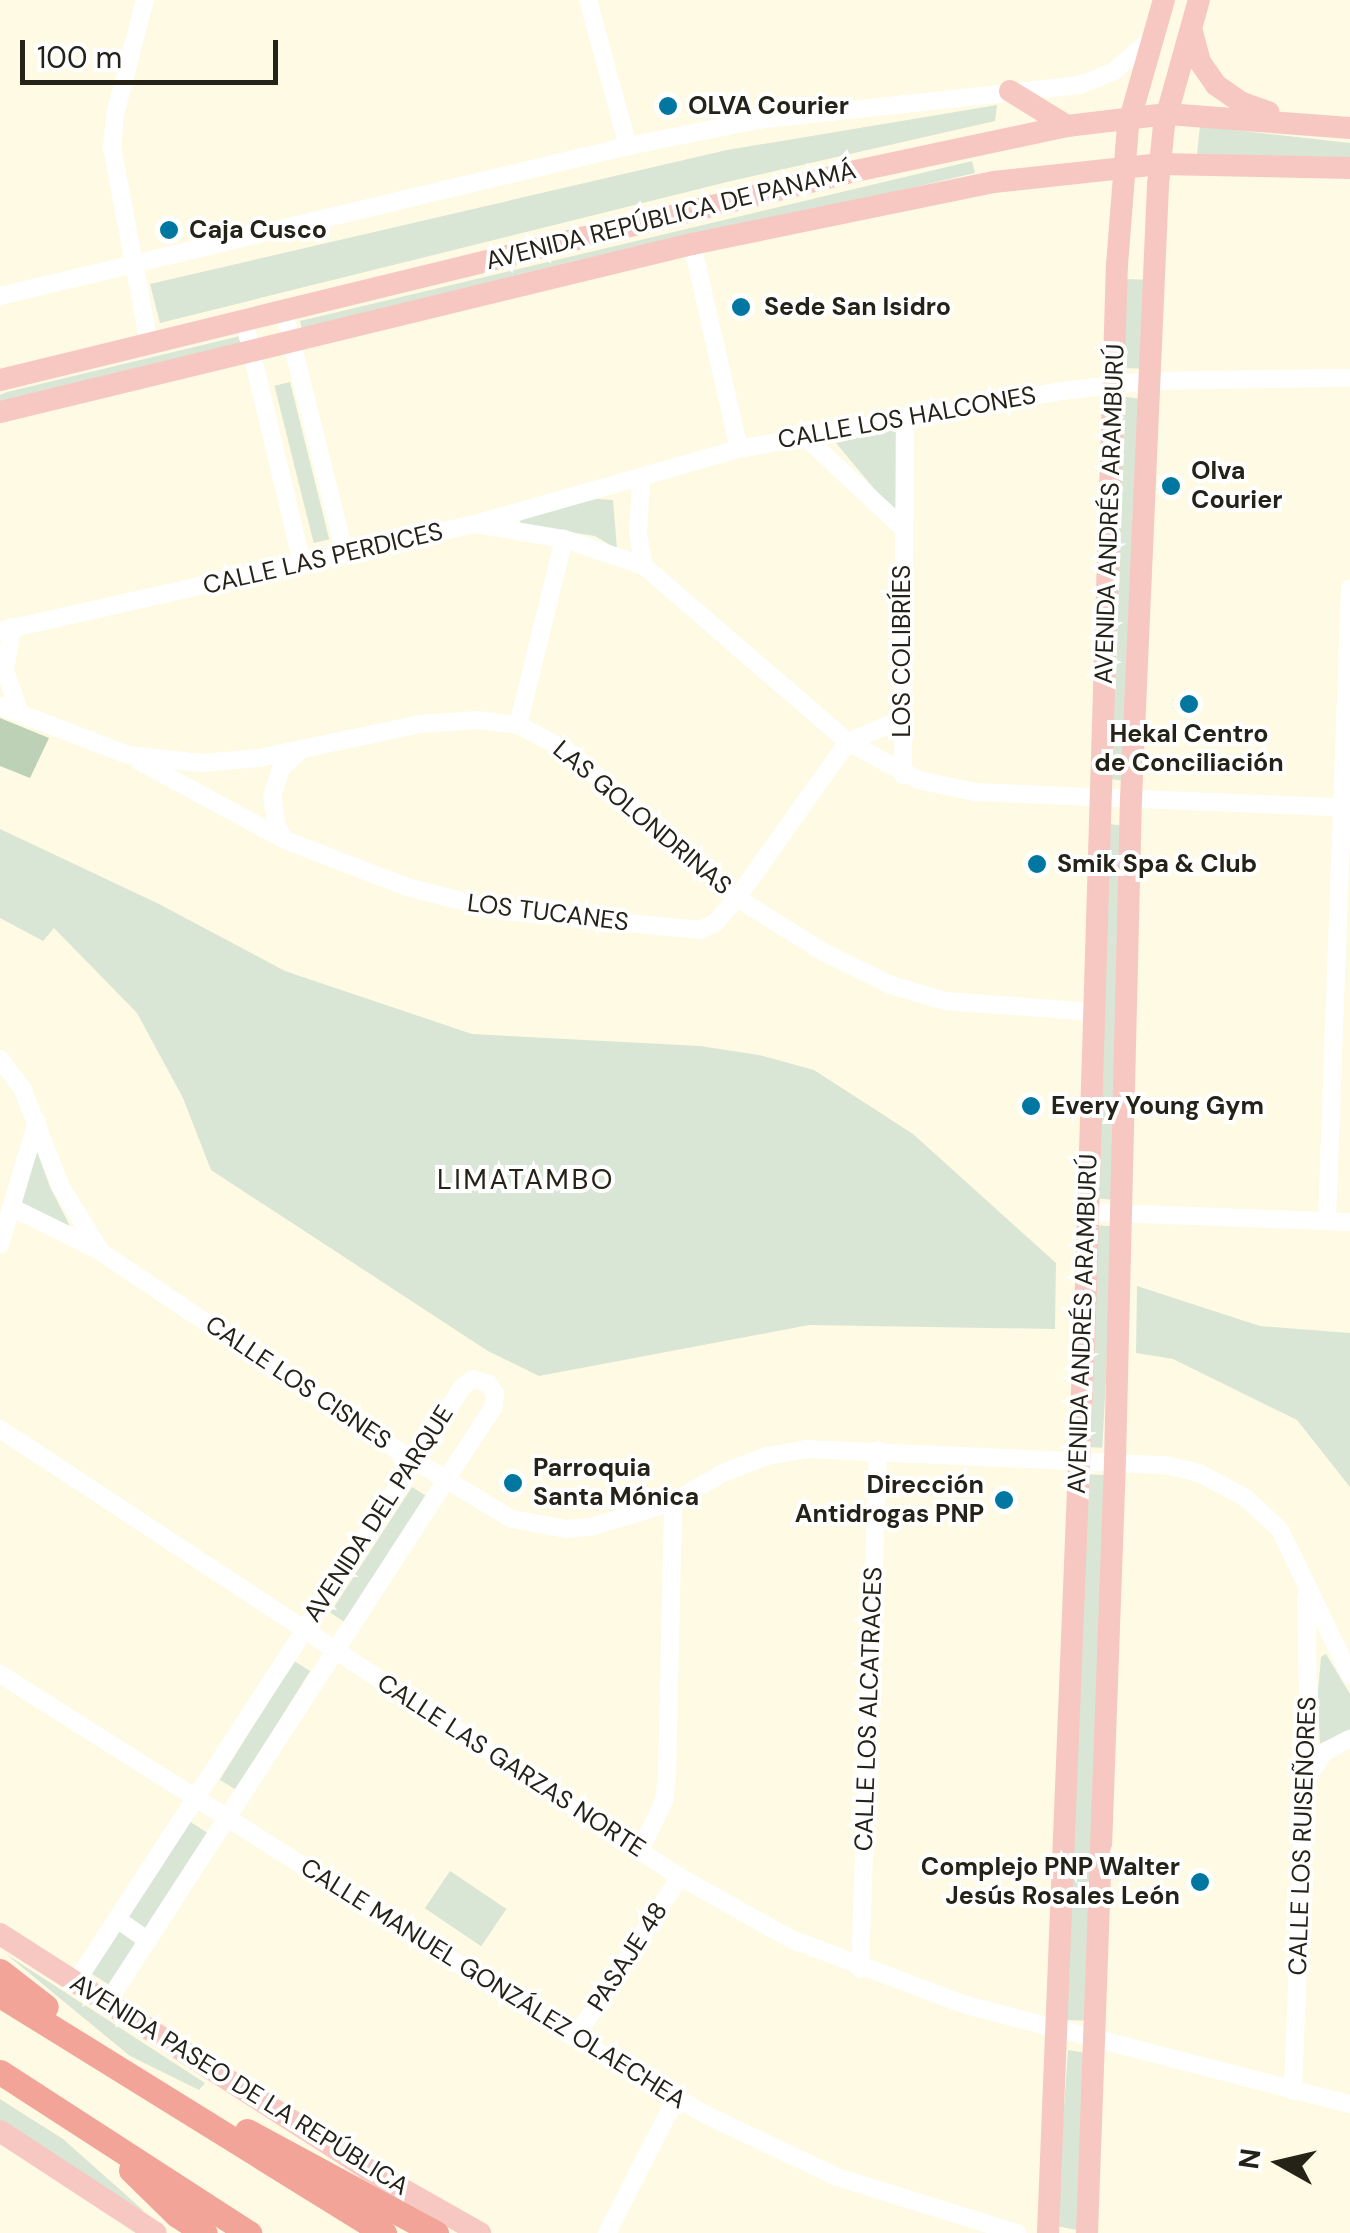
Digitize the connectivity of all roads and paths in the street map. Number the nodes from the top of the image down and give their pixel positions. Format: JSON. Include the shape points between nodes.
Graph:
{"nodes":[{"id":1,"x":145,"y":0,"type":"edge"},
{"id":2,"x":588,"y":0,"type":"edge"},
{"id":3,"x":1164,"y":0,"type":"edge"},
{"id":4,"x":1199,"y":0,"type":"edge"},
{"id":5,"x":1154,"y":33,"type":"junction"},
{"id":6,"x":1189,"y":34,"type":"junction"},
{"id":7,"x":1010,"y":91,"type":"junction"},
{"id":8,"x":1167,"y":114,"type":"junction"},
{"id":9,"x":1130,"y":116,"type":"junction"},
{"id":10,"x":1300,"y":122,"type":"junction"},
{"id":11,"x":1067,"y":126,"type":"junction"},
{"id":12,"x":1350,"y":128,"type":"edge"},
{"id":13,"x":990,"y":141,"type":"junction"},
{"id":14,"x":628,"y":146,"type":"junction"},
{"id":15,"x":1159,"y":164,"type":"junction"},
{"id":16,"x":1122,"y":167,"type":"junction"},
{"id":17,"x":1350,"y":168,"type":"edge"},
{"id":18,"x":994,"y":182,"type":"junction"},
{"id":19,"x":692,"y":244,"type":"junction"},
{"id":20,"x":131,"y":263,"type":"junction"},
{"id":21,"x":1117,"y":265,"type":"junction"},
{"id":22,"x":1154,"y":266,"type":"junction"},
{"id":23,"x":0,"y":296,"type":"edge"},
{"id":24,"x":284,"y":311,"type":"junction"},
{"id":25,"x":244,"y":320,"type":"junction"},
{"id":26,"x":150,"y":343,"type":"junction"},
{"id":27,"x":292,"y":343,"type":"junction"},
{"id":28,"x":252,"y":352,"type":"junction"},
{"id":29,"x":1350,"y":378,"type":"edge"},
{"id":30,"x":0,"y":380,"type":"edge"},
{"id":31,"x":1148,"y":381,"type":"junction"},
{"id":32,"x":1115,"y":383,"type":"junction"},
{"id":33,"x":0,"y":412,"type":"edge"},
{"id":34,"x":905,"y":417,"type":"junction"},
{"id":35,"x":804,"y":436,"type":"junction"},
{"id":36,"x":740,"y":449,"type":"junction"},
{"id":37,"x":641,"y":481,"type":"junction"},
{"id":38,"x":475,"y":524,"type":"junction"},
{"id":39,"x":902,"y":527,"type":"junction"},
{"id":40,"x":564,"y":539,"type":"junction"},
{"id":41,"x":345,"y":554,"type":"junction"},
{"id":42,"x":302,"y":564,"type":"junction"},
{"id":43,"x":644,"y":566,"type":"junction"},
{"id":44,"x":1350,"y":588,"type":"edge"},
{"id":45,"x":6,"y":629,"type":"edge"},
{"id":46,"x":0,"y":706,"type":"edge"},
{"id":47,"x":20,"y":713,"type":"junction"},
{"id":48,"x":902,"y":719,"type":"junction"},
{"id":49,"x":518,"y":725,"type":"junction"},
{"id":50,"x":848,"y":742,"type":"junction"},
{"id":51,"x":303,"y":748,"type":"junction"},
{"id":52,"x":128,"y":755,"type":"junction"},
{"id":53,"x":903,"y":774,"type":"junction"},
{"id":54,"x":1101,"y":798,"type":"junction"},
{"id":55,"x":1132,"y":799,"type":"junction"},
{"id":56,"x":1346,"y":808,"type":"edge"},
{"id":57,"x":285,"y":840,"type":"junction"},
{"id":58,"x":737,"y":898,"type":"junction"},
{"id":59,"x":1094,"y":1012,"type":"junction"},
{"id":60,"x":1342,"y":1022,"type":"edge"},
{"id":61,"x":0,"y":1058,"type":"edge"},
{"id":62,"x":37,"y":1121,"type":"junction"},
{"id":63,"x":11,"y":1206,"type":"junction"},
{"id":64,"x":1088,"y":1212,"type":"junction"},
{"id":65,"x":1121,"y":1214,"type":"junction"},
{"id":66,"x":1328,"y":1221,"type":"junction"},
{"id":67,"x":1350,"y":1222,"type":"edge"},
{"id":68,"x":0,"y":1245,"type":"edge"},
{"id":69,"x":101,"y":1252,"type":"junction"},
{"id":70,"x":0,"y":1429,"type":"edge"},
{"id":71,"x":878,"y":1450,"type":"junction"},
{"id":72,"x":1078,"y":1459,"type":"junction"},
{"id":73,"x":414,"y":1460,"type":"junction"},
{"id":74,"x":1115,"y":1460,"type":"junction"},
{"id":75,"x":445,"y":1481,"type":"junction"},
{"id":76,"x":673,"y":1502,"type":"junction"},
{"id":77,"x":1305,"y":1582,"type":"junction"},
{"id":78,"x":305,"y":1628,"type":"junction"},
{"id":79,"x":336,"y":1649,"type":"junction"},
{"id":80,"x":0,"y":1674,"type":"edge"},
{"id":81,"x":1350,"y":1675,"type":"edge"},
{"id":82,"x":1350,"y":1739,"type":"edge"},
{"id":83,"x":1306,"y":1791,"type":"junction"},
{"id":84,"x":194,"y":1800,"type":"junction"},
{"id":85,"x":226,"y":1819,"type":"junction"},
{"id":86,"x":640,"y":1850,"type":"junction"},
{"id":87,"x":680,"y":1877,"type":"junction"},
{"id":88,"x":117,"y":1919,"type":"junction"},
{"id":89,"x":0,"y":1934,"type":"edge"},
{"id":90,"x":148,"y":1940,"type":"junction"},
{"id":91,"x":860,"y":1969,"type":"junction"},
{"id":92,"x":0,"y":1970,"type":"edge"},
{"id":93,"x":76,"y":1982,"type":"junction"},
{"id":94,"x":0,"y":1995,"type":"edge"},
{"id":95,"x":107,"y":2003,"type":"junction"},
{"id":96,"x":1058,"y":2031,"type":"junction"},
{"id":97,"x":576,"y":2038,"type":"junction"},
{"id":98,"x":1093,"y":2040,"type":"junction"},
{"id":99,"x":100,"y":2058,"type":"junction"},
{"id":100,"x":0,"y":2072,"type":"edge"},
{"id":101,"x":1293,"y":2091,"type":"junction"},
{"id":102,"x":676,"y":2098,"type":"junction"},
{"id":103,"x":1350,"y":2104,"type":"edge"},
{"id":104,"x":202,"y":2118,"type":"junction"},
{"id":105,"x":0,"y":2130,"type":"edge"},
{"id":106,"x":100,"y":2138,"type":"junction"},
{"id":107,"x":156,"y":2233,"type":"edge"},
{"id":108,"x":204,"y":2233,"type":"edge"},
{"id":109,"x":249,"y":2233,"type":"edge"},
{"id":110,"x":384,"y":2233,"type":"edge"},
{"id":111,"x":436,"y":2233,"type":"edge"},
{"id":112,"x":480,"y":2233,"type":"edge"},
{"id":113,"x":607,"y":2233,"type":"edge"},
{"id":114,"x":1016,"y":2233,"type":"edge"},
{"id":115,"x":1048,"y":2233,"type":"edge"},
{"id":116,"x":1087,"y":2233,"type":"edge"}],
"edges":[{"from":1,"to":20,"type":"street","via":[[112,147]]},
{"from":2,"to":14,"type":"street"},
{"from":3,"to":5,"type":"main road","name":"AVENIDA ANDRÉS ARAMBURÚ"},
{"from":4,"to":6,"type":"main road","name":"AVENIDA ANDRÉS ARAMBURÚ"},
{"from":5,"to":6,"type":"main road","via":[[1167,48],[1180,48]]},
{"from":5,"to":7,"type":"street","via":[[1100,78]]},
{"from":5,"to":9,"type":"main road","name":"AVENIDA ANDRÉS ARAMBURÚ"},
{"from":6,"to":8,"type":"main road","name":"AVENIDA ANDRÉS ARAMBURÚ"},
{"from":6,"to":10,"type":"main road","via":[[1202,67],[1222,90]]},
{"from":7,"to":11,"type":"main road"},
{"from":7,"to":14,"type":"street","via":[[758,120]]},
{"from":8,"to":9,"type":"main road","name":"AVENIDA REPÚBLICA DE PANAMÁ"},
{"from":8,"to":10,"type":"main road","name":"AVENIDA REPÚBLICA DE PANAMÁ"},
{"from":8,"to":15,"type":"main road","name":"AVENIDA ANDRÉS ARAMBURÚ"},
{"from":9,"to":11,"type":"main road","name":"AVENIDA REPÚBLICA DE PANAMÁ"},
{"from":9,"to":16,"type":"main road","name":"AVENIDA ANDRÉS ARAMBURÚ"},
{"from":10,"to":12,"type":"main road","name":"AVENIDA REPÚBLICA DE PANAMÁ"},
{"from":11,"to":13,"type":"main road","name":"AVENIDA REPÚBLICA DE PANAMÁ"},
{"from":13,"to":18,"type":"main road"},
{"from":13,"to":24,"type":"main road","name":"AVENIDA REPÚBLICA DE PANAMÁ"},
{"from":14,"to":20,"type":"street"},
{"from":15,"to":16,"type":"main road","name":"AVENIDA REPÚBLICA DE PANAMÁ"},
{"from":15,"to":17,"type":"main road","name":"AVENIDA REPÚBLICA DE PANAMÁ"},
{"from":15,"to":22,"type":"main road","name":"AVENIDA ANDRÉS ARAMBURÚ"},
{"from":16,"to":18,"type":"main road","name":"AVENIDA REPÚBLICA DE PANAMÁ"},
{"from":16,"to":21,"type":"main road","name":"AVENIDA ANDRÉS ARAMBURÚ"},
{"from":18,"to":19,"type":"main road","name":"AVENIDA REPÚBLICA DE PANAMÁ"},
{"from":19,"to":27,"type":"main road","name":"AVENIDA REPÚBLICA DE PANAMÁ"},
{"from":19,"to":36,"type":"street"},
{"from":20,"to":23,"type":"street"},
{"from":20,"to":26,"type":"street"},
{"from":21,"to":22,"type":"main road"},
{"from":21,"to":32,"type":"main road","name":"AVENIDA ANDRÉS ARAMBURÚ"},
{"from":22,"to":31,"type":"main road","name":"AVENIDA ANDRÉS ARAMBURÚ"},
{"from":24,"to":25,"type":"main road","name":"AVENIDA REPÚBLICA DE PANAMÁ"},
{"from":24,"to":27,"type":"street"},
{"from":25,"to":26,"type":"main road","name":"AVENIDA REPÚBLICA DE PANAMÁ"},
{"from":25,"to":28,"type":"street"},
{"from":26,"to":30,"type":"main road","name":"AVENIDA REPÚBLICA DE PANAMÁ"},
{"from":27,"to":28,"type":"main road","name":"AVENIDA REPÚBLICA DE PANAMÁ"},
{"from":27,"to":41,"type":"street"},
{"from":28,"to":33,"type":"main road","name":"AVENIDA REPÚBLICA DE PANAMÁ"},
{"from":28,"to":42,"type":"street"},
{"from":29,"to":31,"type":"street","name":"CALLE LOS HALCONES"},
{"from":31,"to":32,"type":"street","name":"CALLE LOS HALCONES"},
{"from":31,"to":55,"type":"main road","name":"AVENIDA ANDRÉS ARAMBURÚ"},
{"from":32,"to":34,"type":"street","name":"CALLE LOS HALCONES"},
{"from":32,"to":54,"type":"main road","name":"AVENIDA ANDRÉS ARAMBURÚ"},
{"from":34,"to":35,"type":"street","name":"CALLE LOS HALCONES"},
{"from":34,"to":39,"type":"street","name":"LOS COLIBRÍES"},
{"from":35,"to":36,"type":"street","name":"CALLE LOS HALCONES"},
{"from":35,"to":39,"type":"street"},
{"from":36,"to":37,"type":"street","name":"CALLE LOS HALCONES"},
{"from":37,"to":38,"type":"street","name":"CALLE LOS HALCONES"},
{"from":37,"to":43,"type":"street"},
{"from":38,"to":40,"type":"street","name":"CALLE LAS PERDICES"},
{"from":38,"to":41,"type":"street","name":"CALLE LAS PERDICES"},
{"from":39,"to":48,"type":"street","name":"LOS COLIBRÍES"},
{"from":40,"to":43,"type":"street","name":"CALLE LAS PERDICES"},
{"from":40,"to":49,"type":"street"},
{"from":41,"to":42,"type":"street","name":"CALLE LAS PERDICES"},
{"from":42,"to":45,"type":"street","name":"CALLE LAS PERDICES"},
{"from":43,"to":50,"type":"street","name":"CALLE LAS PERDICES"},
{"from":44,"to":56,"type":"street"},
{"from":45,"to":47,"type":"street","via":[[5,671]]},
{"from":46,"to":47,"type":"street","name":"LAS GOLONDRINAS"},
{"from":47,"to":52,"type":"street","name":"LAS GOLONDRINAS"},
{"from":48,"to":50,"type":"street"},
{"from":48,"to":53,"type":"street","name":"LOS COLIBRÍES"},
{"from":49,"to":51,"type":"street","name":"LAS GOLONDRINAS","via":[[420,724]]},
{"from":49,"to":58,"type":"street","name":"LAS GOLONDRINAS","via":[[568,751]]},
{"from":50,"to":53,"type":"street","name":"CALLE LAS PERDICES"},
{"from":50,"to":58,"type":"street","name":"LOS TUCANES"},
{"from":51,"to":52,"type":"street","name":"LAS GOLONDRINAS","via":[[214,764]]},
{"from":51,"to":57,"type":"street","via":[[281,769],[272,798]]},
{"from":52,"to":57,"type":"street","name":"LOS TUCANES"},
{"from":53,"to":54,"type":"street","name":"CALLE LAS PERDICES","via":[[955,790]]},
{"from":54,"to":55,"type":"street","name":"CALLE LAS PERDICES"},
{"from":54,"to":59,"type":"main road","name":"AVENIDA ANDRÉS ARAMBURÚ"},
{"from":55,"to":56,"type":"street","name":"CALLE LAS PERDICES"},
{"from":55,"to":65,"type":"main road","name":"AVENIDA ANDRÉS ARAMBURÚ"},
{"from":56,"to":60,"type":"street"},
{"from":57,"to":58,"type":"street","name":"LOS TUCANES","via":[[408,887],[502,912],[700,930]]},
{"from":58,"to":59,"type":"street","name":"LAS GOLONDRINAS","via":[[810,945],[907,992],[970,1004]]},
{"from":59,"to":64,"type":"main road","name":"AVENIDA ANDRÉS ARAMBURÚ"},
{"from":60,"to":66,"type":"street"},
{"from":61,"to":62,"type":"street","name":"CALLE LOS CISNES"},
{"from":62,"to":63,"type":"street"},
{"from":62,"to":69,"type":"street","name":"CALLE LOS CISNES","via":[[61,1187]]},
{"from":63,"to":68,"type":"street"},
{"from":63,"to":69,"type":"street","name":"CALLE LOS CISNES"},
{"from":64,"to":65,"type":"street"},
{"from":64,"to":72,"type":"main road","name":"AVENIDA ANDRÉS ARAMBURÚ"},
{"from":65,"to":66,"type":"street"},
{"from":65,"to":74,"type":"main road","name":"AVENIDA ANDRÉS ARAMBURÚ"},
{"from":66,"to":67,"type":"street"},
{"from":69,"to":73,"type":"street","name":"CALLE LOS CISNES"},
{"from":70,"to":78,"type":"street","name":"CALLE LAS GARZAS NORTE"},
{"from":71,"to":72,"type":"street","name":"CALLE LOS CISNES"},
{"from":71,"to":76,"type":"street","name":"CALLE LOS CISNES","via":[[767,1456]]},
{"from":71,"to":91,"type":"street","name":"CALLE LOS ALCATRACES"},
{"from":72,"to":74,"type":"street","name":"CALLE LOS CISNES"},
{"from":72,"to":96,"type":"main road","name":"AVENIDA ANDRÉS ARAMBURÚ"},
{"from":73,"to":75,"type":"street","name":"CALLE LOS CISNES"},
{"from":73,"to":75,"type":"street","name":"AVENIDA DEL PARQUE","via":[[462,1386],[472,1379],[489,1384],[494,1406]]},
{"from":73,"to":78,"type":"street","name":"AVENIDA DEL PARQUE"},
{"from":74,"to":77,"type":"street","name":"CALLE LOS CISNES","via":[[1200,1473],[1246,1498],[1280,1530]]},
{"from":74,"to":98,"type":"main road","name":"AVENIDA ANDRÉS ARAMBURÚ"},
{"from":75,"to":76,"type":"street","name":"CALLE LOS CISNES","via":[[512,1519],[566,1529]]},
{"from":75,"to":79,"type":"street","name":"AVENIDA DEL PARQUE"},
{"from":76,"to":86,"type":"street","via":[[667,1774],[664,1801]]},
{"from":77,"to":81,"type":"street","name":"CALLE LOS CISNES"},
{"from":77,"to":83,"type":"street","name":"CALLE LOS RUISEÑORES"},
{"from":78,"to":79,"type":"street","name":"CALLE LAS GARZAS NORTE"},
{"from":78,"to":84,"type":"street","name":"AVENIDA DEL PARQUE"},
{"from":79,"to":85,"type":"street","name":"AVENIDA DEL PARQUE"},
{"from":79,"to":86,"type":"street","name":"CALLE LAS GARZAS NORTE"},
{"from":80,"to":84,"type":"street","name":"CALLE MANUEL GONZÁLEZ OLAECHEA"},
{"from":82,"to":83,"type":"street","via":[[1314,1763]]},
{"from":83,"to":101,"type":"street","name":"CALLE LOS RUISEÑORES"},
{"from":84,"to":85,"type":"street","name":"CALLE MANUEL GONZÁLEZ OLAECHEA"},
{"from":84,"to":88,"type":"street","name":"AVENIDA DEL PARQUE"},
{"from":85,"to":90,"type":"street","name":"AVENIDA DEL PARQUE"},
{"from":85,"to":97,"type":"street","name":"CALLE MANUEL GONZÁLEZ OLAECHEA"},
{"from":86,"to":87,"type":"street","name":"CALLE LAS GARZAS NORTE"},
{"from":87,"to":91,"type":"street","name":"CALLE LAS GARZAS NORTE"},
{"from":87,"to":97,"type":"street","name":"PASAJE 48"},
{"from":88,"to":90,"type":"street"},
{"from":88,"to":93,"type":"street","name":"AVENIDA DEL PARQUE"},
{"from":89,"to":93,"type":"main road","name":"AVENIDA PASEO DE LA REPÚBLICA"},
{"from":90,"to":95,"type":"street","name":"AVENIDA DEL PARQUE"},
{"from":91,"to":96,"type":"street","name":"CALLE LAS GARZAS NORTE"},
{"from":92,"to":99,"type":"highway"},
{"from":93,"to":95,"type":"main road","name":"AVENIDA PASEO DE LA REPÚBLICA"},
{"from":94,"to":99,"type":"highway"},
{"from":95,"to":112,"type":"main road","name":"AVENIDA PASEO DE LA REPÚBLICA","via":[[367,2170]]},
{"from":96,"to":98,"type":"street","name":"CALLE LAS GARZAS NORTE"},
{"from":96,"to":115,"type":"main road","name":"AVENIDA ANDRÉS ARAMBURÚ"},
{"from":97,"to":102,"type":"street","name":"CALLE MANUEL GONZÁLEZ OLAECHEA"},
{"from":98,"to":101,"type":"street","name":"CALLE LAS GARZAS NORTE"},
{"from":98,"to":116,"type":"main road","name":"AVENIDA ANDRÉS ARAMBURÚ"},
{"from":99,"to":104,"type":"highway"},
{"from":100,"to":106,"type":"highway"},
{"from":101,"to":103,"type":"street","name":"CALLE LAS GARZAS NORTE"},
{"from":102,"to":113,"type":"street"},
{"from":102,"to":114,"type":"street","name":"CALLE MANUEL GONZÁLEZ OLAECHEA","via":[[815,2168]]},
{"from":104,"to":110,"type":"highway"},
{"from":104,"to":111,"type":"highway","via":[[254,2133]]},
{"from":105,"to":107,"type":"main road"},
{"from":106,"to":108,"type":"highway","via":[[177,2216]]},
{"from":106,"to":109,"type":"highway"}]}
